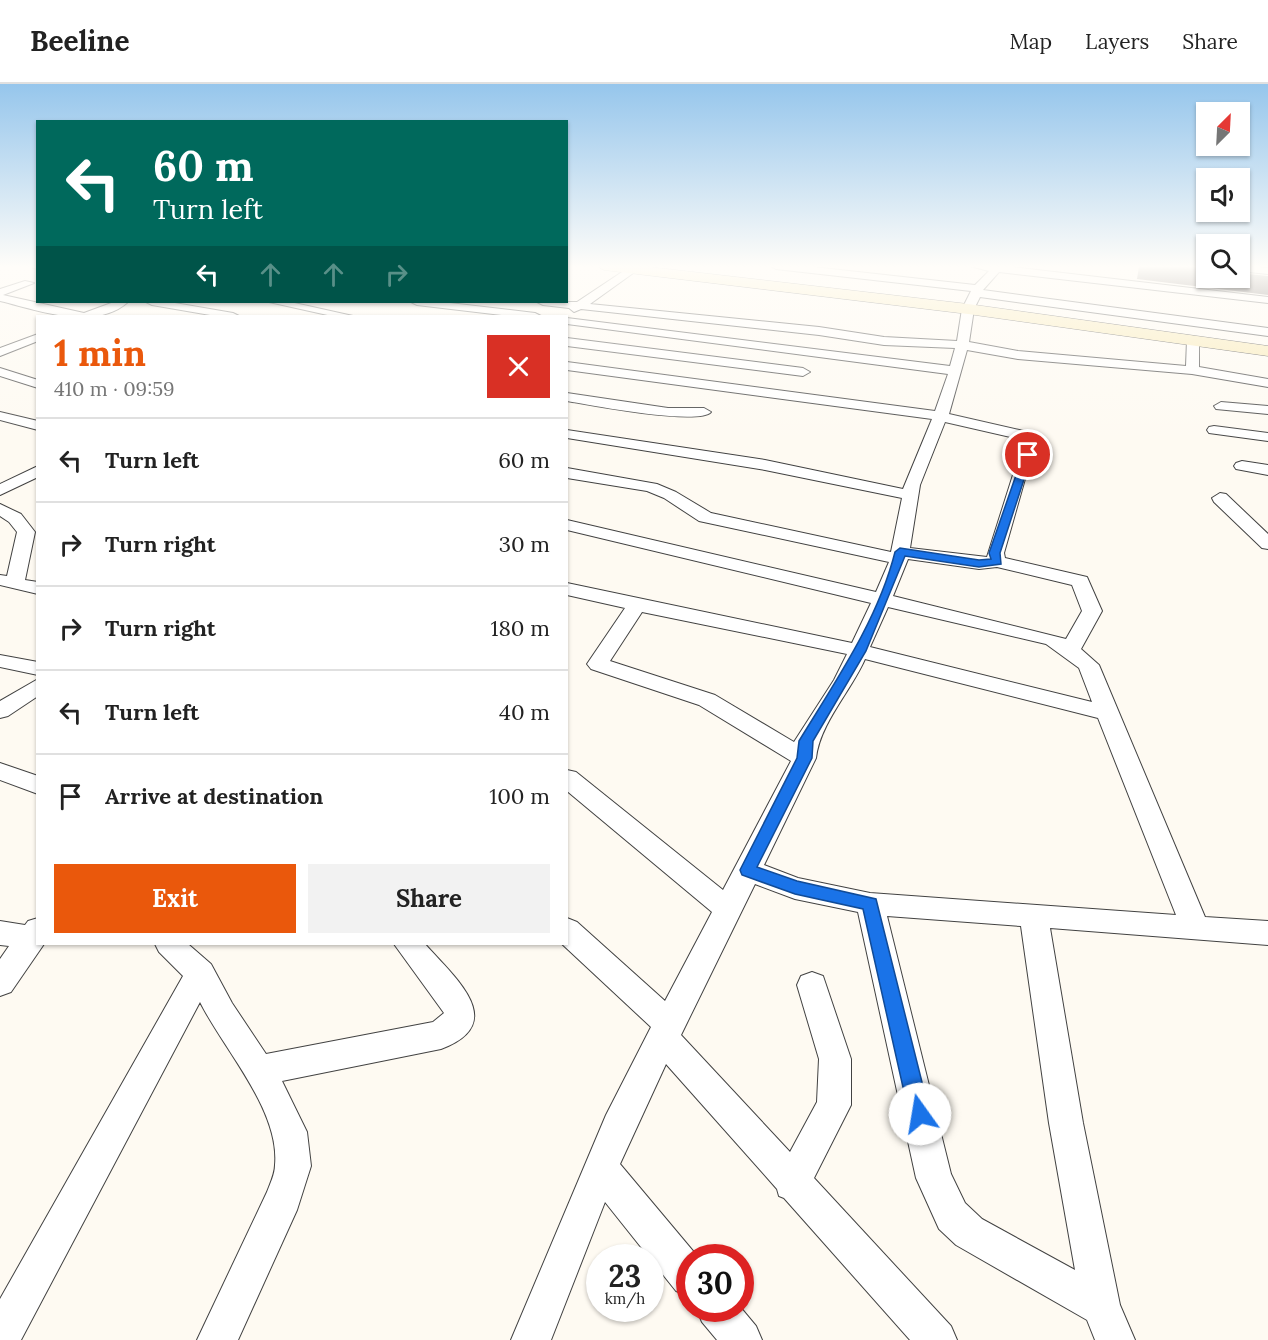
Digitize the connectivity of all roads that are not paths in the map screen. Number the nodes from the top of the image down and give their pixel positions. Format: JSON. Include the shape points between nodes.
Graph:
{"nodes":[{"id":1,"x":595,"y":325,"type":"edge"},
{"id":2,"x":755,"y":325,"type":"edge"},
{"id":3,"x":969,"y":325,"type":"edge"},
{"id":4,"x":1182,"y":325,"type":"edge"},
{"id":5,"x":1203,"y":325,"type":"edge"},
{"id":6,"x":1268,"y":332,"type":"edge"},
{"id":7,"x":11,"y":334,"type":"dead end"},
{"id":8,"x":35,"y":338,"type":"edge"},
{"id":9,"x":1193,"y":340,"type":"junction"},
{"id":10,"x":568,"y":342,"type":"edge"},
{"id":11,"x":962,"y":345,"type":"junction"},
{"id":12,"x":1268,"y":351,"type":"edge"},
{"id":13,"x":0,"y":352,"type":"edge"},
{"id":14,"x":568,"y":366,"type":"edge"},
{"id":15,"x":1192,"y":370,"type":"junction"},
{"id":16,"x":955,"y":371,"type":"junction"},
{"id":17,"x":0,"y":372,"type":"edge"},
{"id":18,"x":803,"y":372,"type":"dead end"},
{"id":19,"x":36,"y":383,"type":"edge"},
{"id":20,"x":1268,"y":383,"type":"edge"},
{"id":21,"x":568,"y":397,"type":"edge"},
{"id":22,"x":1221,"y":405,"type":"dead end"},
{"id":23,"x":1268,"y":411,"type":"edge"},
{"id":24,"x":704,"y":412,"type":"dead end"},
{"id":25,"x":0,"y":416,"type":"edge"},
{"id":26,"x":939,"y":416,"type":"junction"},
{"id":27,"x":36,"y":425,"type":"edge"},
{"id":28,"x":1214,"y":430,"type":"dead end"},
{"id":29,"x":568,"y":434,"type":"edge"},
{"id":30,"x":1268,"y":438,"type":"edge"},
{"id":31,"x":1242,"y":466,"type":"dead end"},
{"id":32,"x":1268,"y":470,"type":"edge"},
{"id":33,"x":36,"y":472,"type":"edge"},
{"id":34,"x":568,"y":473,"type":"edge"},
{"id":35,"x":0,"y":490,"type":"edge"},
{"id":36,"x":911,"y":495,"type":"junction"},
{"id":37,"x":1220,"y":498,"type":"dead end"},
{"id":38,"x":0,"y":509,"type":"edge"},
{"id":39,"x":568,"y":525,"type":"edge"},
{"id":40,"x":1268,"y":544,"type":"edge"},
{"id":41,"x":899,"y":555,"type":"junction"},
{"id":42,"x":997,"y":562,"type":"junction"},
{"id":43,"x":8,"y":581,"type":"edge"},
{"id":44,"x":36,"y":588,"type":"edge"},
{"id":45,"x":568,"y":589,"type":"edge"},
{"id":46,"x":882,"y":601,"type":"junction"},
{"id":47,"x":637,"y":605,"type":"junction"},
{"id":48,"x":1070,"y":650,"type":"junction"},
{"id":49,"x":860,"y":651,"type":"junction"},
{"id":50,"x":0,"y":661,"type":"edge"},
{"id":51,"x":36,"y":669,"type":"edge"},
{"id":52,"x":36,"y":687,"type":"edge"},
{"id":53,"x":0,"y":711,"type":"edge"},
{"id":54,"x":1107,"y":713,"type":"junction"},
{"id":55,"x":804,"y":758,"type":"junction"},
{"id":56,"x":0,"y":771,"type":"edge"},
{"id":57,"x":568,"y":779,"type":"edge"},
{"id":58,"x":36,"y":785,"type":"edge"},
{"id":59,"x":748,"y":870,"type":"junction"},
{"id":60,"x":870,"y":904,"type":"junction"},
{"id":61,"x":728,"y":909,"type":"junction"},
{"id":62,"x":1034,"y":917,"type":"junction"},
{"id":63,"x":1195,"y":928,"type":"junction"},
{"id":64,"x":568,"y":931,"type":"edge"},
{"id":65,"x":0,"y":933,"type":"edge"},
{"id":66,"x":1268,"y":933,"type":"edge"},
{"id":67,"x":34,"y":934,"type":"edge"},
{"id":68,"x":170,"y":945,"type":"edge"},
{"id":69,"x":409,"y":945,"type":"edge"},
{"id":70,"x":200,"y":973,"type":"junction"},
{"id":71,"x":0,"y":983,"type":"edge"},
{"id":72,"x":812,"y":985,"type":"dead end"},
{"id":73,"x":666,"y":1031,"type":"junction"},
{"id":74,"x":259,"y":1070,"type":"junction"},
{"id":75,"x":602,"y":1170,"type":"junction"},
{"id":76,"x":792,"y":1183,"type":"junction"},
{"id":77,"x":676,"y":1259,"type":"edge"},
{"id":78,"x":1101,"y":1306,"type":"junction"},
{"id":79,"x":727,"y":1322,"type":"edge"},
{"id":80,"x":0,"y":1338,"type":"edge"},
{"id":81,"x":217,"y":1340,"type":"edge"},
{"id":82,"x":531,"y":1340,"type":"edge"},
{"id":83,"x":742,"y":1340,"type":"edge"},
{"id":84,"x":937,"y":1340,"type":"edge"},
{"id":85,"x":1115,"y":1340,"type":"edge"}],
"edges":[{"from":1,"to":16,"type":"street"},
{"from":2,"to":11,"type":"street","via":[[884,341]]},
{"from":3,"to":11,"type":"street"},
{"from":4,"to":9,"type":"main road"},
{"from":5,"to":6,"type":"street"},
{"from":7,"to":8,"type":"street"},
{"from":8,"to":13,"type":"street"},
{"from":9,"to":12,"type":"main road"},
{"from":9,"to":15,"type":"street"},
{"from":10,"to":18,"type":"street"},
{"from":11,"to":15,"type":"street"},
{"from":11,"to":16,"type":"street"},
{"from":14,"to":26,"type":"street"},
{"from":15,"to":20,"type":"street"},
{"from":16,"to":26,"type":"street"},
{"from":17,"to":19,"type":"street"},
{"from":21,"to":24,"type":"street","via":[[668,412]]},
{"from":22,"to":23,"type":"street"},
{"from":25,"to":27,"type":"street"},
{"from":26,"to":36,"type":"street"},
{"from":26,"to":42,"type":"street","via":[[1032,437],[995,553]]},
{"from":28,"to":30,"type":"street"},
{"from":29,"to":36,"type":"street","via":[[765,465]]},
{"from":31,"to":32,"type":"street"},
{"from":33,"to":35,"type":"street"},
{"from":34,"to":41,"type":"street","via":[[651,487],[705,517]]},
{"from":36,"to":41,"type":"street"},
{"from":37,"to":40,"type":"street"},
{"from":38,"to":43,"type":"street","via":[[15,518],[26,532]]},
{"from":39,"to":46,"type":"street"},
{"from":41,"to":42,"type":"street"},
{"from":41,"to":46,"type":"street"},
{"from":42,"to":48,"type":"street","via":[[1080,581],[1092,611]]},
{"from":43,"to":44,"type":"street"},
{"from":45,"to":47,"type":"street"},
{"from":46,"to":48,"type":"street","via":[[1053,640]]},
{"from":46,"to":49,"type":"street"},
{"from":47,"to":49,"type":"street"},
{"from":47,"to":55,"type":"street","via":[[598,664],[707,699]]},
{"from":48,"to":54,"type":"street","via":[[1088,665]]},
{"from":49,"to":54,"type":"street"},
{"from":49,"to":55,"type":"street","via":[[806,741]]},
{"from":50,"to":51,"type":"street"},
{"from":52,"to":53,"type":"street"},
{"from":54,"to":63,"type":"street"},
{"from":55,"to":59,"type":"street"},
{"from":56,"to":58,"type":"street"},
{"from":57,"to":61,"type":"street"},
{"from":59,"to":60,"type":"street","via":[[795,888]]},
{"from":59,"to":61,"type":"street"},
{"from":60,"to":62,"type":"street"},
{"from":60,"to":78,"type":"street","via":[[934,1178],[952,1216],[991,1245]]},
{"from":61,"to":73,"type":"street"},
{"from":62,"to":63,"type":"street"},
{"from":62,"to":78,"type":"street","via":[[1066,1123]]},
{"from":63,"to":66,"type":"street"},
{"from":64,"to":73,"type":"street"},
{"from":65,"to":67,"type":"street"},
{"from":67,"to":71,"type":"street"},
{"from":68,"to":70,"type":"street"},
{"from":69,"to":74,"type":"street","via":[[459,1006],[460,1019],[441,1035]]},
{"from":70,"to":74,"type":"street","via":[[220,1013]]},
{"from":70,"to":80,"type":"street"},
{"from":72,"to":76,"type":"street","via":[[835,1059],[834,1106]]},
{"from":73,"to":75,"type":"street","via":[[618,1127]]},
{"from":73,"to":76,"type":"street"},
{"from":74,"to":81,"type":"street","via":[[290,1132],[293,1166],[284,1197]]},
{"from":75,"to":77,"type":"street"},
{"from":75,"to":82,"type":"street"},
{"from":76,"to":84,"type":"street"},
{"from":78,"to":85,"type":"street"},
{"from":79,"to":83,"type":"street"}]}
